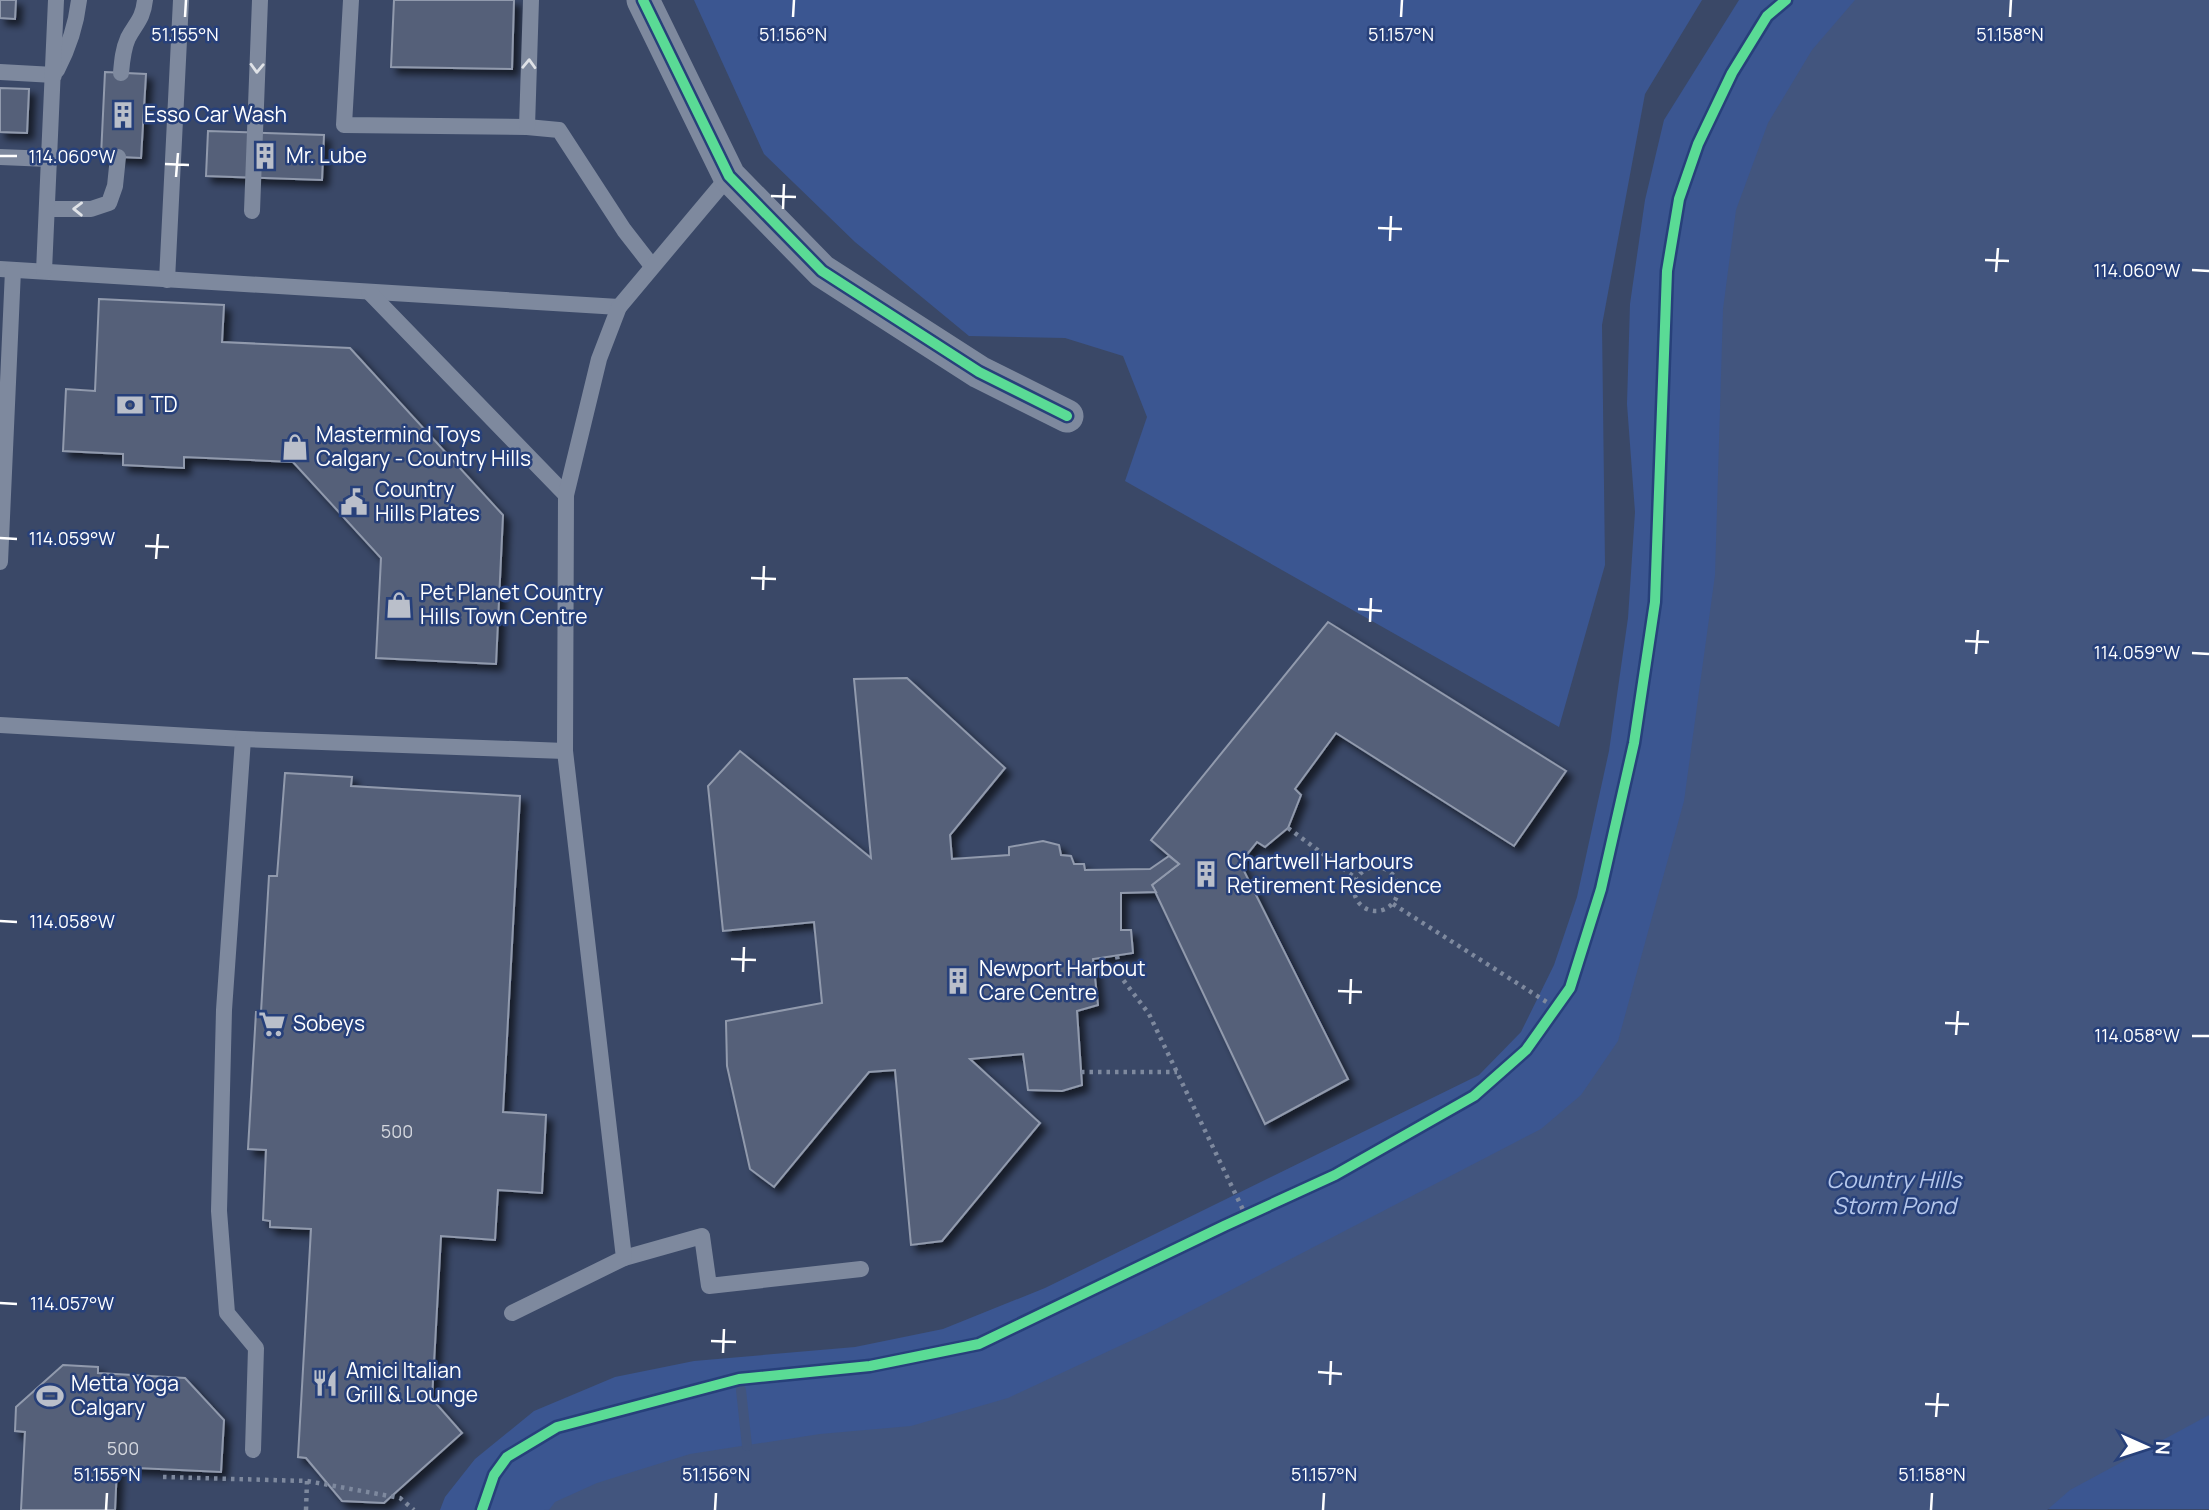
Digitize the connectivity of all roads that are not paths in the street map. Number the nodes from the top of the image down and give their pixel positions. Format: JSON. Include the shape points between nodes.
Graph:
{"nodes":[{"id":1,"x":57,"y":0,"type":"edge"},
{"id":2,"x":79,"y":0,"type":"edge"},
{"id":3,"x":145,"y":0,"type":"edge"},
{"id":4,"x":181,"y":0,"type":"edge"},
{"id":5,"x":260,"y":0,"type":"edge"},
{"id":6,"x":351,"y":0,"type":"edge"},
{"id":7,"x":531,"y":0,"type":"edge"},
{"id":8,"x":643,"y":0,"type":"edge"},
{"id":9,"x":0,"y":72,"type":"edge"},
{"id":10,"x":121,"y":73,"type":"dead end"},
{"id":11,"x":54,"y":75,"type":"junction"},
{"id":12,"x":527,"y":127,"type":"junction"},
{"id":13,"x":0,"y":157,"type":"edge"},
{"id":14,"x":118,"y":157,"type":"dead end"},
{"id":15,"x":49,"y":159,"type":"junction"},
{"id":16,"x":729,"y":176,"type":"junction"},
{"id":17,"x":47,"y":209,"type":"junction"},
{"id":18,"x":252,"y":211,"type":"dead end"},
{"id":19,"x":652,"y":266,"type":"junction"},
{"id":20,"x":7,"y":269,"type":"edge"},
{"id":21,"x":44,"y":271,"type":"junction"},
{"id":22,"x":167,"y":280,"type":"junction"},
{"id":23,"x":369,"y":292,"type":"junction"},
{"id":24,"x":619,"y":307,"type":"junction"},
{"id":25,"x":1066,"y":416,"type":"dead end"},
{"id":26,"x":566,"y":495,"type":"junction"},
{"id":27,"x":0,"y":562,"type":"edge"},
{"id":28,"x":0,"y":725,"type":"edge"},
{"id":29,"x":243,"y":739,"type":"junction"},
{"id":30,"x":565,"y":751,"type":"junction"},
{"id":31,"x":624,"y":1258,"type":"junction"},
{"id":32,"x":861,"y":1269,"type":"dead end"},
{"id":33,"x":512,"y":1313,"type":"dead end"},
{"id":34,"x":253,"y":1450,"type":"dead end"}],
"edges":[{"from":1,"to":11,"type":"lane"},
{"from":2,"to":11,"type":"lane","via":[[69,47]]},
{"from":3,"to":10,"type":"lane","via":[[140,21],[123,51]]},
{"from":4,"to":22,"type":"lane"},
{"from":5,"to":18,"type":"lane","one_way":true},
{"from":6,"to":12,"type":"lane","via":[[344,125]]},
{"from":12,"to":7,"type":"lane","one_way":true},
{"from":8,"to":16,"type":"street"},
{"from":9,"to":11,"type":"lane"},
{"from":11,"to":15,"type":"lane"},
{"from":12,"to":19,"type":"lane","via":[[559,130]]},
{"from":13,"to":15,"type":"lane"},
{"from":14,"to":17,"type":"lane","one_way":true,"via":[[109,203],[91,209]]},
{"from":15,"to":17,"type":"lane"},
{"from":16,"to":19,"type":"lane"},
{"from":16,"to":25,"type":"street","via":[[822,271],[979,372]]},
{"from":17,"to":21,"type":"lane"},
{"from":19,"to":24,"type":"lane"},
{"from":20,"to":21,"type":"lane"},
{"from":20,"to":27,"type":"lane"},
{"from":21,"to":22,"type":"lane"},
{"from":22,"to":23,"type":"lane"},
{"from":23,"to":24,"type":"lane"},
{"from":23,"to":26,"type":"lane"},
{"from":24,"to":26,"type":"lane","via":[[599,359]]},
{"from":26,"to":30,"type":"lane"},
{"from":28,"to":29,"type":"lane"},
{"from":29,"to":30,"type":"lane"},
{"from":29,"to":34,"type":"lane","via":[[225,1010],[219,1211],[228,1312],[256,1348]]},
{"from":30,"to":31,"type":"lane"},
{"from":31,"to":32,"type":"lane","via":[[702,1236],[709,1286]]},
{"from":31,"to":33,"type":"lane"}]}
